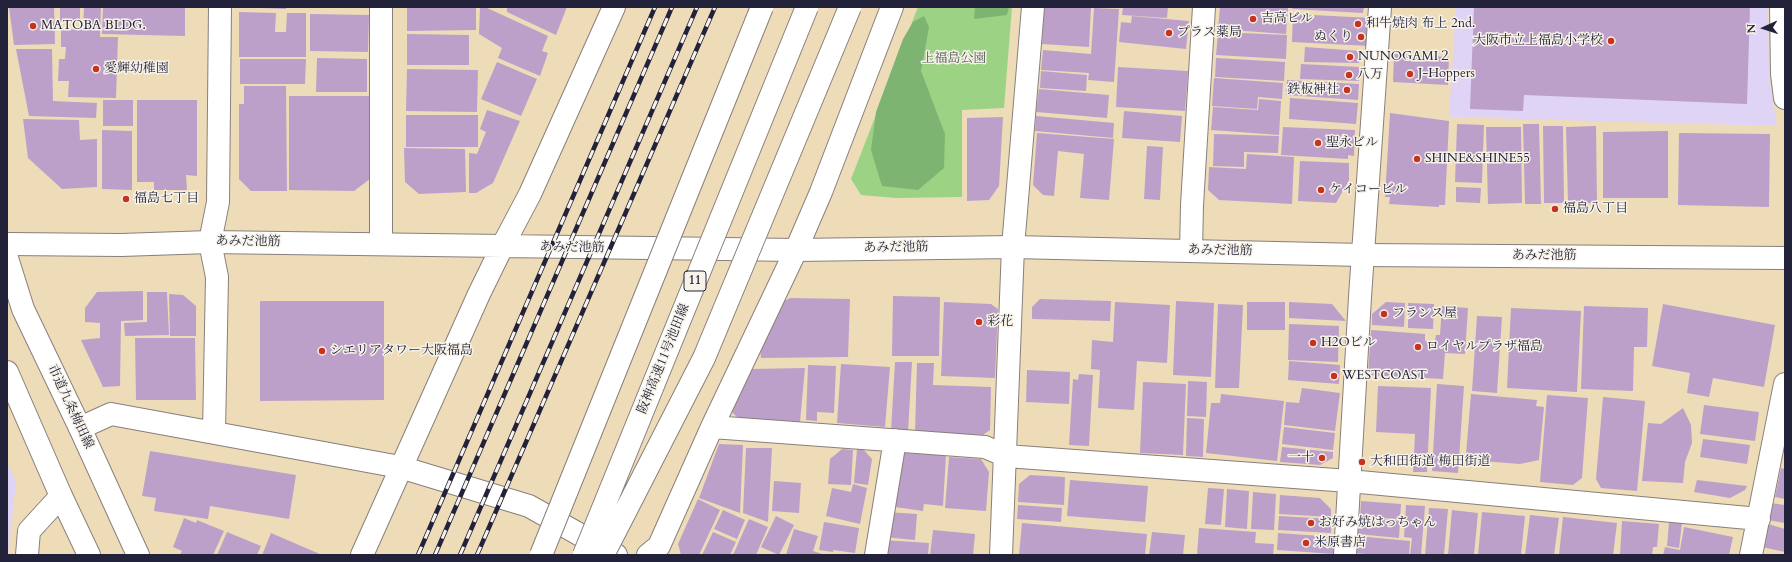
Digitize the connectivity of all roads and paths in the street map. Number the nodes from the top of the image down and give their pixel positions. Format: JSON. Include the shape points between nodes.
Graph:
{"nodes":[{"id":1,"x":220,"y":7,"type":"edge"},
{"id":2,"x":381,"y":7,"type":"edge"},
{"id":3,"x":614,"y":7,"type":"edge"},
{"id":4,"x":762,"y":7,"type":"edge"},
{"id":5,"x":807,"y":7,"type":"edge"},
{"id":6,"x":850,"y":7,"type":"edge"},
{"id":7,"x":892,"y":7,"type":"edge"},
{"id":8,"x":1033,"y":7,"type":"edge"},
{"id":9,"x":1204,"y":7,"type":"edge"},
{"id":10,"x":1380,"y":7,"type":"edge"},
{"id":11,"x":1781,"y":7,"type":"edge"},
{"id":12,"x":1785,"y":98,"type":"edge"},
{"id":13,"x":210,"y":242,"type":"junction"},
{"id":14,"x":7,"y":244,"type":"edge"},
{"id":15,"x":381,"y":244,"type":"junction"},
{"id":16,"x":1013,"y":246,"type":"junction"},
{"id":17,"x":502,"y":247,"type":"junction"},
{"id":18,"x":796,"y":250,"type":"junction"},
{"id":19,"x":1191,"y":251,"type":"junction"},
{"id":20,"x":1363,"y":255,"type":"junction"},
{"id":21,"x":7,"y":258,"type":"edge"},
{"id":22,"x":1785,"y":258,"type":"edge"},
{"id":23,"x":7,"y":372,"type":"edge"},
{"id":24,"x":1785,"y":384,"type":"edge"},
{"id":25,"x":712,"y":427,"type":"junction"},
{"id":26,"x":80,"y":428,"type":"junction"},
{"id":27,"x":214,"y":432,"type":"junction"},
{"id":28,"x":895,"y":440,"type":"junction"},
{"id":29,"x":1006,"y":456,"type":"junction"},
{"id":30,"x":1778,"y":457,"type":"edge"},
{"id":31,"x":400,"y":467,"type":"junction"},
{"id":32,"x":1349,"y":481,"type":"junction"},
{"id":33,"x":61,"y":496,"type":"junction"},
{"id":34,"x":1759,"y":518,"type":"junction"},
{"id":35,"x":27,"y":555,"type":"edge"},
{"id":36,"x":89,"y":555,"type":"edge"},
{"id":37,"x":138,"y":555,"type":"edge"},
{"id":38,"x":362,"y":555,"type":"edge"},
{"id":39,"x":541,"y":555,"type":"edge"},
{"id":40,"x":584,"y":555,"type":"edge"},
{"id":41,"x":604,"y":555,"type":"edge"},
{"id":42,"x":616,"y":555,"type":"edge"},
{"id":43,"x":648,"y":555,"type":"edge"},
{"id":44,"x":876,"y":555,"type":"edge"},
{"id":45,"x":1001,"y":555,"type":"edge"},
{"id":46,"x":1345,"y":555,"type":"edge"},
{"id":47,"x":1751,"y":555,"type":"edge"}],
"edges":[{"from":1,"to":13,"type":"main road","via":[[218,202]]},
{"from":2,"to":15,"type":"main road"},
{"from":3,"to":17,"type":"main road","via":[[530,194]]},
{"from":4,"to":39,"type":"main road","bridge":true},
{"from":5,"to":40,"type":"main road","name":"阪神高速11号池田線","number":"11","bridge":true},
{"from":6,"to":41,"type":"main road","bridge":true,"via":[[704,358]]},
{"from":7,"to":18,"type":"main road"},
{"from":8,"to":16,"type":"main road"},
{"from":9,"to":19,"type":"main road"},
{"from":10,"to":20,"type":"main road"},
{"from":11,"to":12,"type":"main road"},
{"from":13,"to":14,"type":"main road","name":"あみだ池筋","via":[[121,245]]},
{"from":13,"to":15,"type":"main road","name":"あみだ池筋"},
{"from":13,"to":27,"type":"main road","via":[[217,277]]},
{"from":15,"to":17,"type":"main road","name":"あみだ池筋"},
{"from":16,"to":18,"type":"main road","name":"あみだ池筋"},
{"from":16,"to":19,"type":"main road","name":"あみだ池筋"},
{"from":16,"to":29,"type":"main road"},
{"from":17,"to":18,"type":"main road","name":"あみだ池筋"},
{"from":17,"to":31,"type":"main road"},
{"from":18,"to":25,"type":"main road"},
{"from":19,"to":20,"type":"main road","name":"あみだ池筋"},
{"from":20,"to":22,"type":"main road","name":"あみだ池筋"},
{"from":20,"to":32,"type":"main road"},
{"from":21,"to":26,"type":"main road","name":"市道九条梅田線","via":[[23,309]]},
{"from":23,"to":33,"type":"main road"},
{"from":24,"to":30,"type":"main road"},
{"from":25,"to":28,"type":"main road"},
{"from":25,"to":43,"type":"main road","via":[[659,546]]},
{"from":26,"to":27,"type":"main road","via":[[111,414]]},
{"from":26,"to":37,"type":"main road","name":"市道九条梅田線"},
{"from":27,"to":31,"type":"main road"},
{"from":28,"to":29,"type":"main road","via":[[985,447]]},
{"from":28,"to":44,"type":"main road"},
{"from":29,"to":32,"type":"main road"},
{"from":29,"to":45,"type":"main road"},
{"from":30,"to":34,"type":"main road"},
{"from":31,"to":38,"type":"main road"},
{"from":31,"to":42,"type":"main road","via":[[529,506]]},
{"from":32,"to":34,"type":"main road"},
{"from":32,"to":46,"type":"main road"},
{"from":33,"to":35,"type":"main road","via":[[29,531]]},
{"from":33,"to":36,"type":"main road"},
{"from":34,"to":47,"type":"main road"}]}
